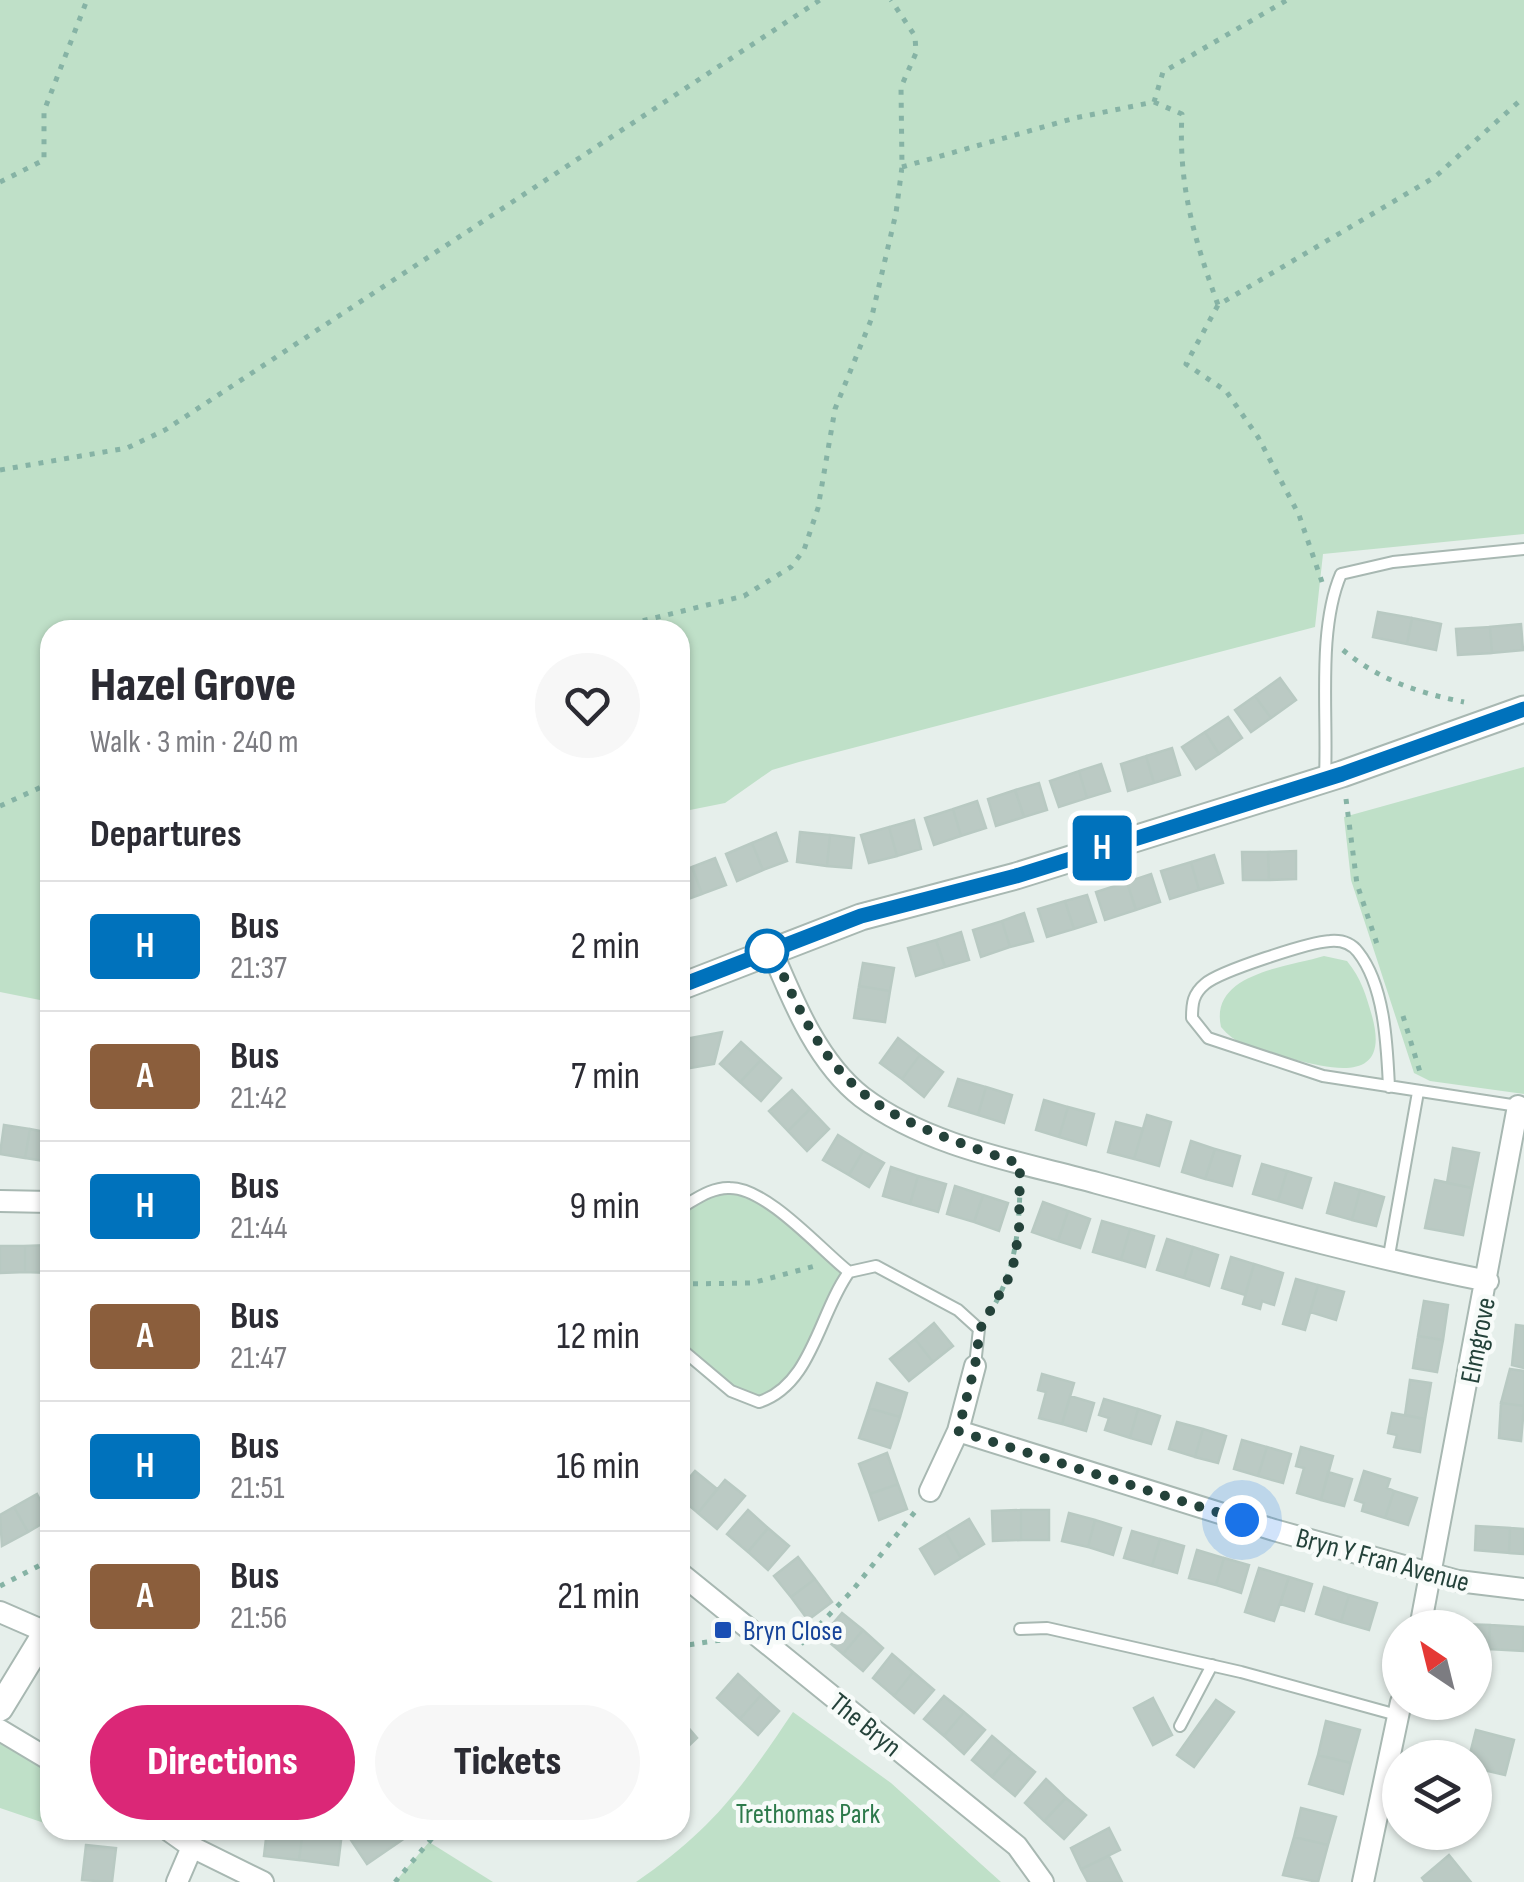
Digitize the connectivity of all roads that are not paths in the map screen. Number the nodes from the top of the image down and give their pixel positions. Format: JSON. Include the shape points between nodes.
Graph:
{"nodes":[{"id":1,"x":1524,"y":550,"type":"edge"},
{"id":2,"x":1524,"y":709,"type":"edge"},
{"id":3,"x":1334,"y":775,"type":"junction"},
{"id":4,"x":772,"y":949,"type":"junction"},
{"id":5,"x":690,"y":982,"type":"edge"},
{"id":6,"x":1389,"y":1087,"type":"junction"},
{"id":7,"x":1423,"y":1093,"type":"junction"},
{"id":8,"x":1518,"y":1106,"type":"joint"},
{"id":9,"x":0,"y":1201,"type":"edge"},
{"id":10,"x":40,"y":1202,"type":"edge"},
{"id":11,"x":690,"y":1202,"type":"edge"},
{"id":12,"x":1388,"y":1261,"type":"junction"},
{"id":13,"x":849,"y":1272,"type":"junction"},
{"id":14,"x":1488,"y":1281,"type":"junction"},
{"id":15,"x":690,"y":1356,"type":"edge"},
{"id":16,"x":975,"y":1366,"type":"joint"},
{"id":17,"x":958,"y":1431,"type":"junction"},
{"id":18,"x":930,"y":1491,"type":"road end"},
{"id":19,"x":1433,"y":1574,"type":"junction"},
{"id":20,"x":690,"y":1586,"type":"edge"},
{"id":21,"x":1524,"y":1589,"type":"edge"},
{"id":22,"x":1424,"y":1610,"type":"edge"},
{"id":23,"x":0,"y":1612,"type":"edge"},
{"id":24,"x":40,"y":1626,"type":"edge"},
{"id":25,"x":1020,"y":1629,"type":"dead end"},
{"id":26,"x":40,"y":1642,"type":"edge"},
{"id":27,"x":1212,"y":1666,"type":"junction"},
{"id":28,"x":1382,"y":1705,"type":"edge"},
{"id":29,"x":0,"y":1708,"type":"edge"},
{"id":30,"x":1397,"y":1720,"type":"edge"},
{"id":31,"x":1180,"y":1726,"type":"dead end"},
{"id":32,"x":0,"y":1730,"type":"edge"},
{"id":33,"x":40,"y":1754,"type":"edge"},
{"id":34,"x":182,"y":1840,"type":"edge"},
{"id":35,"x":192,"y":1847,"type":"junction"},
{"id":36,"x":176,"y":1882,"type":"edge"},
{"id":37,"x":263,"y":1882,"type":"edge"},
{"id":38,"x":1043,"y":1882,"type":"edge"},
{"id":39,"x":1364,"y":1882,"type":"edge"}],
"edges":[{"from":1,"to":3,"type":"lane","via":[[1393,562],[1341,574],[1326,635]]},
{"from":2,"to":3,"type":"street"},
{"from":3,"to":4,"type":"street","via":[[1016,876],[861,916]]},
{"from":4,"to":5,"type":"street"},
{"from":4,"to":12,"type":"street","via":[[816,1043],[861,1096],[944,1139]]},
{"from":6,"to":6,"type":"lane","via":[[1385,1019],[1359,952],[1346,942],[1328,941],[1235,968],[1192,998],[1192,1018],[1208,1038],[1322,1076]]},
{"from":6,"to":7,"type":"lane"},
{"from":7,"to":8,"type":"lane"},
{"from":7,"to":12,"type":"lane"},
{"from":8,"to":14,"type":"street","name":"Elmgrove"},
{"from":9,"to":10,"type":"street"},
{"from":11,"to":13,"type":"lane","via":[[732,1187],[784,1215]]},
{"from":12,"to":14,"type":"street"},
{"from":13,"to":15,"type":"lane","via":[[830,1298],[797,1376],[776,1396],[759,1402],[732,1392]]},
{"from":13,"to":16,"type":"lane","via":[[876,1266],[958,1310],[980,1329]]},
{"from":14,"to":19,"type":"street","name":"Elmgrove"},
{"from":16,"to":17,"type":"street"},
{"from":17,"to":18,"type":"street"},
{"from":17,"to":19,"type":"street","name":"Bryn Y Fran Avenue"},
{"from":19,"to":21,"type":"street","name":"Bryn Y Fran Avenue"},
{"from":19,"to":22,"type":"street","name":"Elmgrove"},
{"from":20,"to":38,"type":"street","name":"The Bryn","via":[[1017,1846]]},
{"from":23,"to":24,"type":"street"},
{"from":25,"to":27,"type":"lane","via":[[1047,1628]]},
{"from":26,"to":29,"type":"street"},
{"from":27,"to":28,"type":"lane"},
{"from":27,"to":31,"type":"lane"},
{"from":30,"to":39,"type":"street"},
{"from":32,"to":33,"type":"street"},
{"from":34,"to":35,"type":"street"},
{"from":35,"to":36,"type":"street"},
{"from":35,"to":37,"type":"street"}]}
